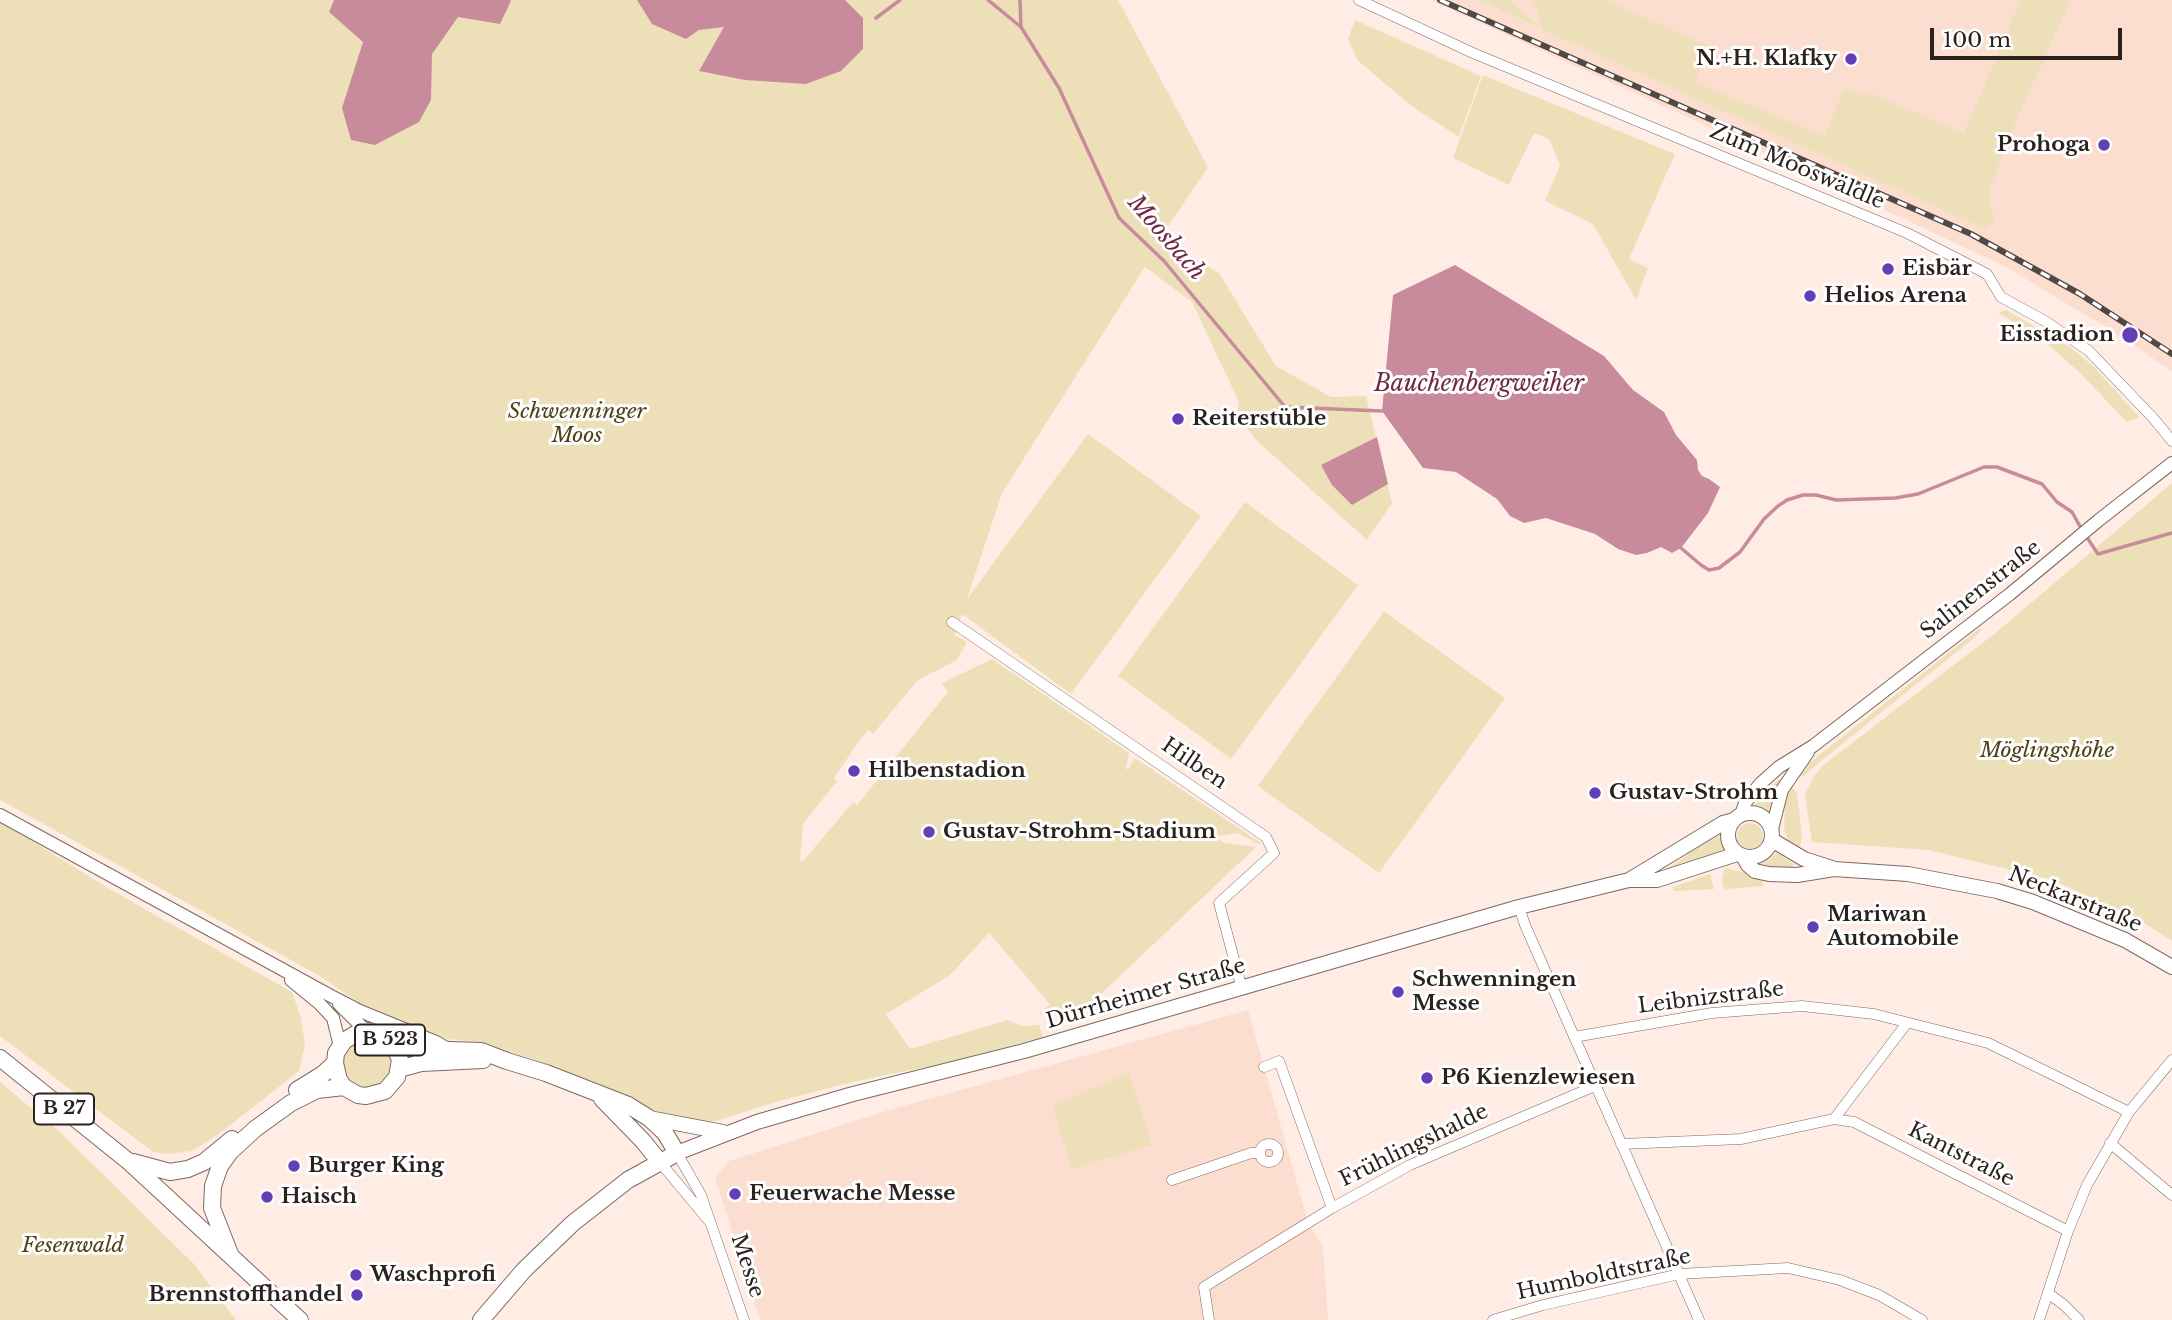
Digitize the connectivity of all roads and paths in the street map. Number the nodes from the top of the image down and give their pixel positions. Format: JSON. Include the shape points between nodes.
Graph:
{"nodes":[{"id":1,"x":1359,"y":0,"type":"edge"},
{"id":2,"x":2172,"y":441,"type":"edge"},
{"id":3,"x":2172,"y":463,"type":"edge"},
{"id":4,"x":952,"y":622,"type":"dead end"},
{"id":5,"x":1813,"y":746,"type":"junction"},
{"id":6,"x":0,"y":816,"type":"edge"},
{"id":7,"x":1737,"y":817,"type":"junction"},
{"id":8,"x":1772,"y":835,"type":"junction"},
{"id":9,"x":1740,"y":855,"type":"junction"},
{"id":10,"x":1833,"y":869,"type":"junction"},
{"id":11,"x":1629,"y":880,"type":"junction"},
{"id":12,"x":1519,"y":907,"type":"junction"},
{"id":13,"x":263,"y":958,"type":"junction"},
{"id":14,"x":2172,"y":967,"type":"edge"},
{"id":15,"x":1242,"y":989,"type":"junction"},
{"id":16,"x":331,"y":996,"type":"junction"},
{"id":17,"x":1907,"y":1023,"type":"junction"},
{"id":18,"x":366,"y":1031,"type":"junction"},
{"id":19,"x":1574,"y":1037,"type":"junction"},
{"id":20,"x":394,"y":1045,"type":"junction"},
{"id":21,"x":340,"y":1046,"type":"junction"},
{"id":22,"x":446,"y":1048,"type":"junction"},
{"id":23,"x":0,"y":1058,"type":"edge"},
{"id":24,"x":2172,"y":1060,"type":"edge"},
{"id":25,"x":506,"y":1061,"type":"junction"},
{"id":26,"x":335,"y":1062,"type":"junction"},
{"id":27,"x":1264,"y":1067,"type":"dead end"},
{"id":28,"x":399,"y":1069,"type":"junction"},
{"id":29,"x":1595,"y":1086,"type":"junction"},
{"id":30,"x":344,"y":1087,"type":"junction"},
{"id":31,"x":597,"y":1094,"type":"junction"},
{"id":32,"x":2129,"y":1112,"type":"junction"},
{"id":33,"x":649,"y":1118,"type":"junction"},
{"id":34,"x":1834,"y":1119,"type":"junction"},
{"id":35,"x":725,"y":1133,"type":"junction"},
{"id":36,"x":2110,"y":1143,"type":"junction"},
{"id":37,"x":1621,"y":1144,"type":"junction"},
{"id":38,"x":677,"y":1153,"type":"junction"},
{"id":39,"x":1260,"y":1153,"type":"dead end"},
{"id":40,"x":128,"y":1161,"type":"junction"},
{"id":41,"x":659,"y":1161,"type":"junction"},
{"id":42,"x":1172,"y":1180,"type":"dead end"},
{"id":43,"x":2172,"y":1195,"type":"edge"},
{"id":44,"x":1332,"y":1208,"type":"junction"},
{"id":45,"x":711,"y":1224,"type":"junction"},
{"id":46,"x":2068,"y":1231,"type":"junction"},
{"id":47,"x":230,"y":1254,"type":"junction"},
{"id":48,"x":1679,"y":1274,"type":"junction"},
{"id":49,"x":2048,"y":1293,"type":"junction"},
{"id":50,"x":300,"y":1320,"type":"edge"},
{"id":51,"x":481,"y":1320,"type":"edge"},
{"id":52,"x":744,"y":1320,"type":"edge"},
{"id":53,"x":1209,"y":1320,"type":"edge"},
{"id":54,"x":1493,"y":1320,"type":"edge"},
{"id":55,"x":1699,"y":1320,"type":"edge"},
{"id":56,"x":1922,"y":1320,"type":"edge"},
{"id":57,"x":2039,"y":1320,"type":"edge"},
{"id":58,"x":2079,"y":1320,"type":"edge"}],
"edges":[{"from":1,"to":2,"type":"street","name":"Zum Mooswäldle","via":[[1473,53],[1907,233],[1987,274],[2001,297],[2089,351]]},
{"from":3,"to":5,"type":"street","name":"Salinenstraße"},
{"from":4,"to":15,"type":"street","name":"Hilben","via":[[1266,837],[1274,853],[1219,903]]},
{"from":5,"to":7,"type":"street","name":"Salinenstraße","via":[[1760,784]]},
{"from":5,"to":8,"type":"street","name":"Salinenstraße","via":[[1782,790]]},
{"from":6,"to":13,"type":"street"},
{"from":7,"to":8,"type":"main road","via":[[1760,815],[1769,822]]},
{"from":7,"to":9,"type":"main road","via":[[1728,837]]},
{"from":7,"to":11,"type":"main road","name":"Dürrheimer Straße"},
{"from":8,"to":9,"type":"main road","via":[[1761,855]]},
{"from":8,"to":10,"type":"main road","name":"Neckarstraße","via":[[1804,859]]},
{"from":9,"to":10,"type":"main road","name":"Neckarstraße","via":[[1755,871],[1769,874]]},
{"from":9,"to":11,"type":"main road","name":"Dürrheimer Straße","via":[[1657,880]]},
{"from":10,"to":14,"type":"main road","name":"Neckarstraße","via":[[1908,874],[1997,891],[2125,940]]},
{"from":11,"to":12,"type":"main road","name":"Dürrheimer Straße"},
{"from":12,"to":15,"type":"main road","name":"Dürrheimer Straße"},
{"from":12,"to":19,"type":"street"},
{"from":13,"to":16,"type":"street"},
{"from":13,"to":21,"type":"street","via":[[326,1010],[337,1027]]},
{"from":15,"to":35,"type":"main road","name":"Dürrheimer Straße"},
{"from":16,"to":18,"type":"street"},
{"from":16,"to":22,"type":"street"},
{"from":17,"to":19,"type":"street","name":"Leibnizstraße","via":[[1874,1014],[1802,1006],[1712,1013]]},
{"from":17,"to":32,"type":"street","name":"Leibnizstraße","via":[[1988,1043]]},
{"from":17,"to":34,"type":"street"},
{"from":18,"to":20,"type":"main road","number":"B 523","via":[[387,1037]]},
{"from":18,"to":21,"type":"main road","number":"B 523","via":[[348,1037]]},
{"from":19,"to":29,"type":"street"},
{"from":20,"to":22,"type":"main road"},
{"from":20,"to":28,"type":"main road","number":"B 523"},
{"from":21,"to":26,"type":"main road","number":"B 523"},
{"from":22,"to":25,"type":"main road","via":[[481,1051]]},
{"from":23,"to":40,"type":"main road","number":"B 27"},
{"from":24,"to":32,"type":"street"},
{"from":25,"to":28,"type":"main road","via":[[455,1060]]},
{"from":25,"to":31,"type":"main road"},
{"from":26,"to":30,"type":"main road","number":"B 523"},
{"from":26,"to":40,"type":"main road","via":[[261,1113],[204,1162],[170,1172]]},
{"from":27,"to":44,"type":"street","name":"Frühlingshalde","via":[[1279,1061]]},
{"from":28,"to":30,"type":"main road","number":"B 523","via":[[392,1085],[375,1095],[358,1095]]},
{"from":29,"to":37,"type":"street"},
{"from":29,"to":44,"type":"street","name":"Frühlingshalde","via":[[1410,1165]]},
{"from":30,"to":47,"type":"main road","via":[[317,1090],[291,1103],[255,1129],[220,1166],[212,1208]]},
{"from":31,"to":33,"type":"main road"},
{"from":31,"to":41,"type":"main road"},
{"from":32,"to":36,"type":"street"},
{"from":33,"to":35,"type":"main road"},
{"from":33,"to":38,"type":"main road"},
{"from":34,"to":37,"type":"street","name":"Kantstraße","via":[[1741,1139]]},
{"from":34,"to":46,"type":"street","name":"Kantstraße","via":[[1854,1122]]},
{"from":35,"to":38,"type":"main road","name":"Dürrheimer Straße"},
{"from":36,"to":43,"type":"street"},
{"from":36,"to":46,"type":"street"},
{"from":37,"to":48,"type":"street"},
{"from":38,"to":41,"type":"main road"},
{"from":38,"to":45,"type":"street","name":"Messe","via":[[701,1195]]},
{"from":39,"to":42,"type":"street"},
{"from":40,"to":47,"type":"main road","number":"B 27"},
{"from":41,"to":45,"type":"street","name":"Messe"},
{"from":41,"to":51,"type":"main road","via":[[573,1223]]},
{"from":44,"to":53,"type":"street","via":[[1205,1287]]},
{"from":45,"to":52,"type":"street","name":"Messe"},
{"from":46,"to":49,"type":"street"},
{"from":47,"to":50,"type":"main road","number":"B 27"},
{"from":48,"to":54,"type":"street","name":"Humboldtstraße"},
{"from":48,"to":55,"type":"street"},
{"from":48,"to":56,"type":"street","name":"Humboldtstraße","via":[[1788,1268],[1879,1295]]},
{"from":49,"to":57,"type":"street"},
{"from":49,"to":58,"type":"street"}]}
